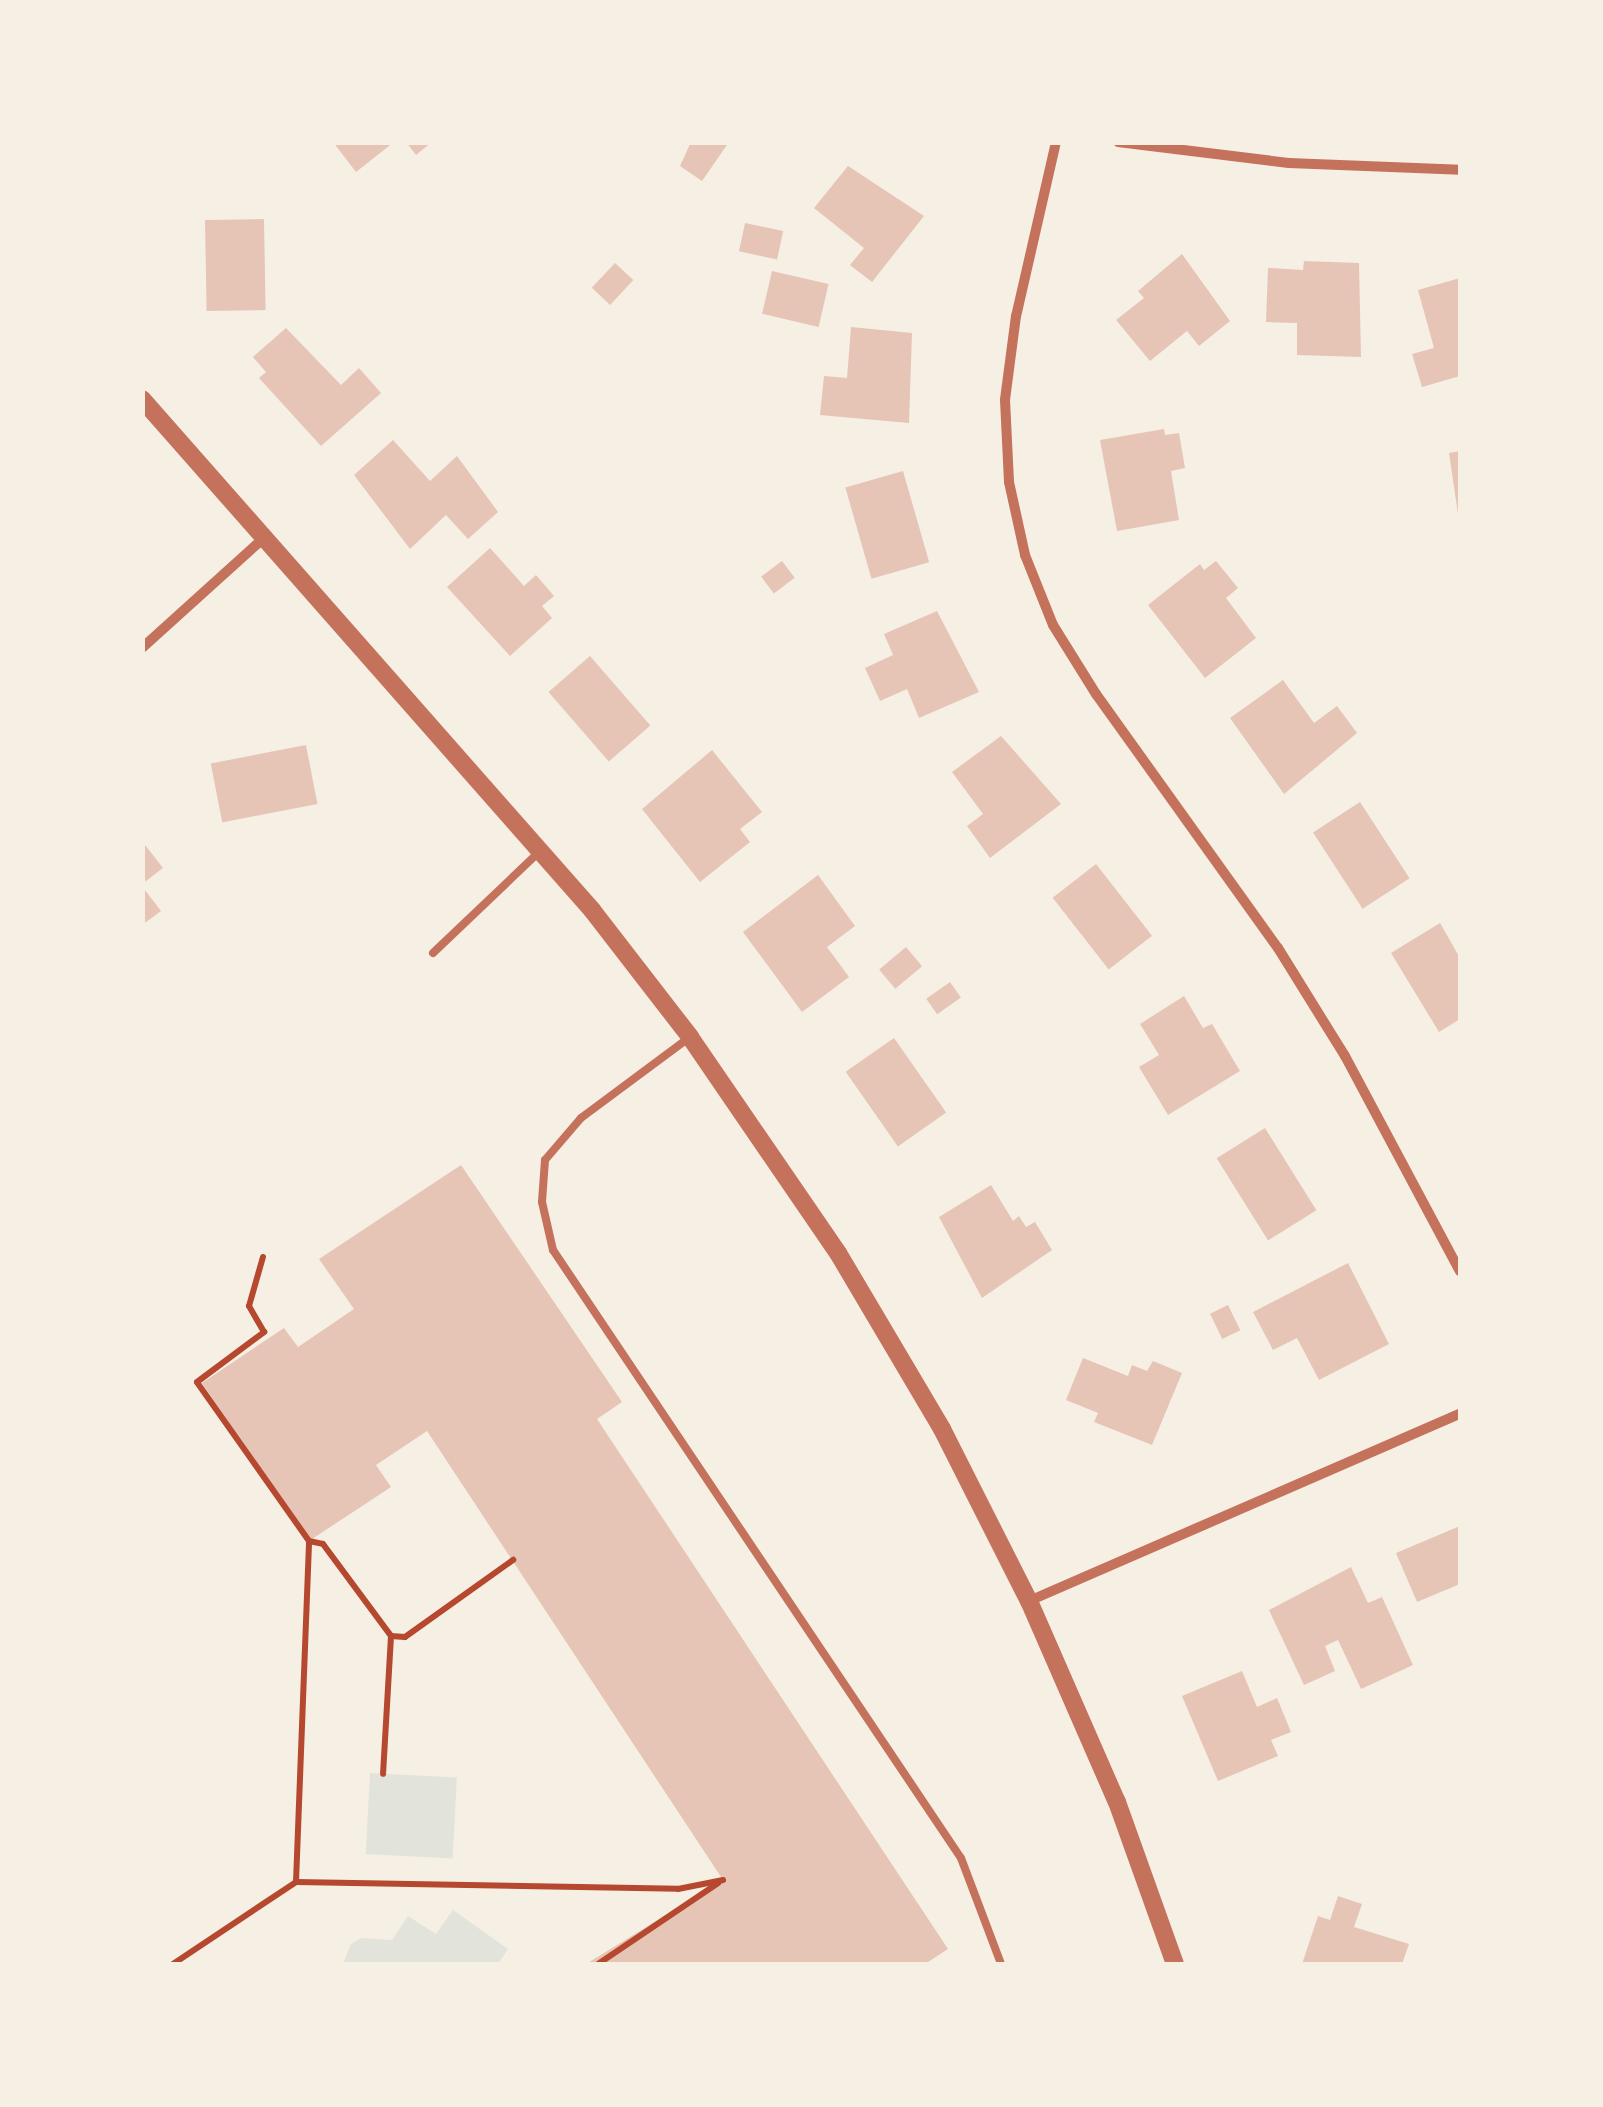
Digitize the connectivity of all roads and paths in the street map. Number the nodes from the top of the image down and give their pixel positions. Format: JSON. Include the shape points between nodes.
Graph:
{"nodes":[{"id":1,"x":1056,"y":142,"type":"edge"},
{"id":2,"x":1118,"y":142,"type":"edge"},
{"id":3,"x":1460,"y":170,"type":"edge"},
{"id":4,"x":142,"y":400,"type":"edge"},
{"id":5,"x":266,"y":537,"type":"junction"},
{"id":6,"x":142,"y":648,"type":"edge"},
{"id":7,"x":540,"y":851,"type":"junction"},
{"id":8,"x":432,"y":953,"type":"dead end"},
{"id":9,"x":690,"y":1037,"type":"junction"},
{"id":10,"x":263,"y":1257,"type":"dead end"},
{"id":11,"x":1460,"y":1271,"type":"edge"},
{"id":12,"x":1460,"y":1414,"type":"edge"},
{"id":13,"x":309,"y":1541,"type":"junction"},
{"id":14,"x":513,"y":1560,"type":"dead end"},
{"id":15,"x":1028,"y":1601,"type":"junction"},
{"id":16,"x":391,"y":1636,"type":"junction"},
{"id":17,"x":382,"y":1774,"type":"dead end"},
{"id":18,"x":296,"y":1882,"type":"junction"},
{"id":19,"x":174,"y":1964,"type":"edge"},
{"id":20,"x":598,"y":1964,"type":"edge"},
{"id":21,"x":1001,"y":1964,"type":"edge"},
{"id":22,"x":1176,"y":1964,"type":"edge"}],
"edges":[{"from":1,"to":11,"type":"street","via":[[1004,400],[1009,482],[1025,555],[1053,625],[1096,694],[1278,948],[1336,1041]]},
{"from":2,"to":3,"type":"street","via":[[1290,163]]},
{"from":4,"to":5,"type":"street"},
{"from":5,"to":6,"type":"street"},
{"from":5,"to":7,"type":"street"},
{"from":7,"to":8,"type":"lane"},
{"from":7,"to":9,"type":"street"},
{"from":9,"to":15,"type":"street","via":[[838,1253],[942,1429]]},
{"from":9,"to":21,"type":"lane","via":[[581,1118],[546,1160],[542,1202],[553,1250],[961,1858]]},
{"from":10,"to":13,"type":"path","via":[[248,1306],[264,1332],[196,1382]]},
{"from":12,"to":15,"type":"street"},
{"from":13,"to":16,"type":"path","via":[[322,1544]]},
{"from":13,"to":18,"type":"path"},
{"from":14,"to":16,"type":"path","via":[[405,1638]]},
{"from":15,"to":22,"type":"street","via":[[1116,1802]]},
{"from":16,"to":17,"type":"path"},
{"from":18,"to":19,"type":"path"},
{"from":18,"to":20,"type":"path","via":[[678,1889],[723,1880]]}]}
